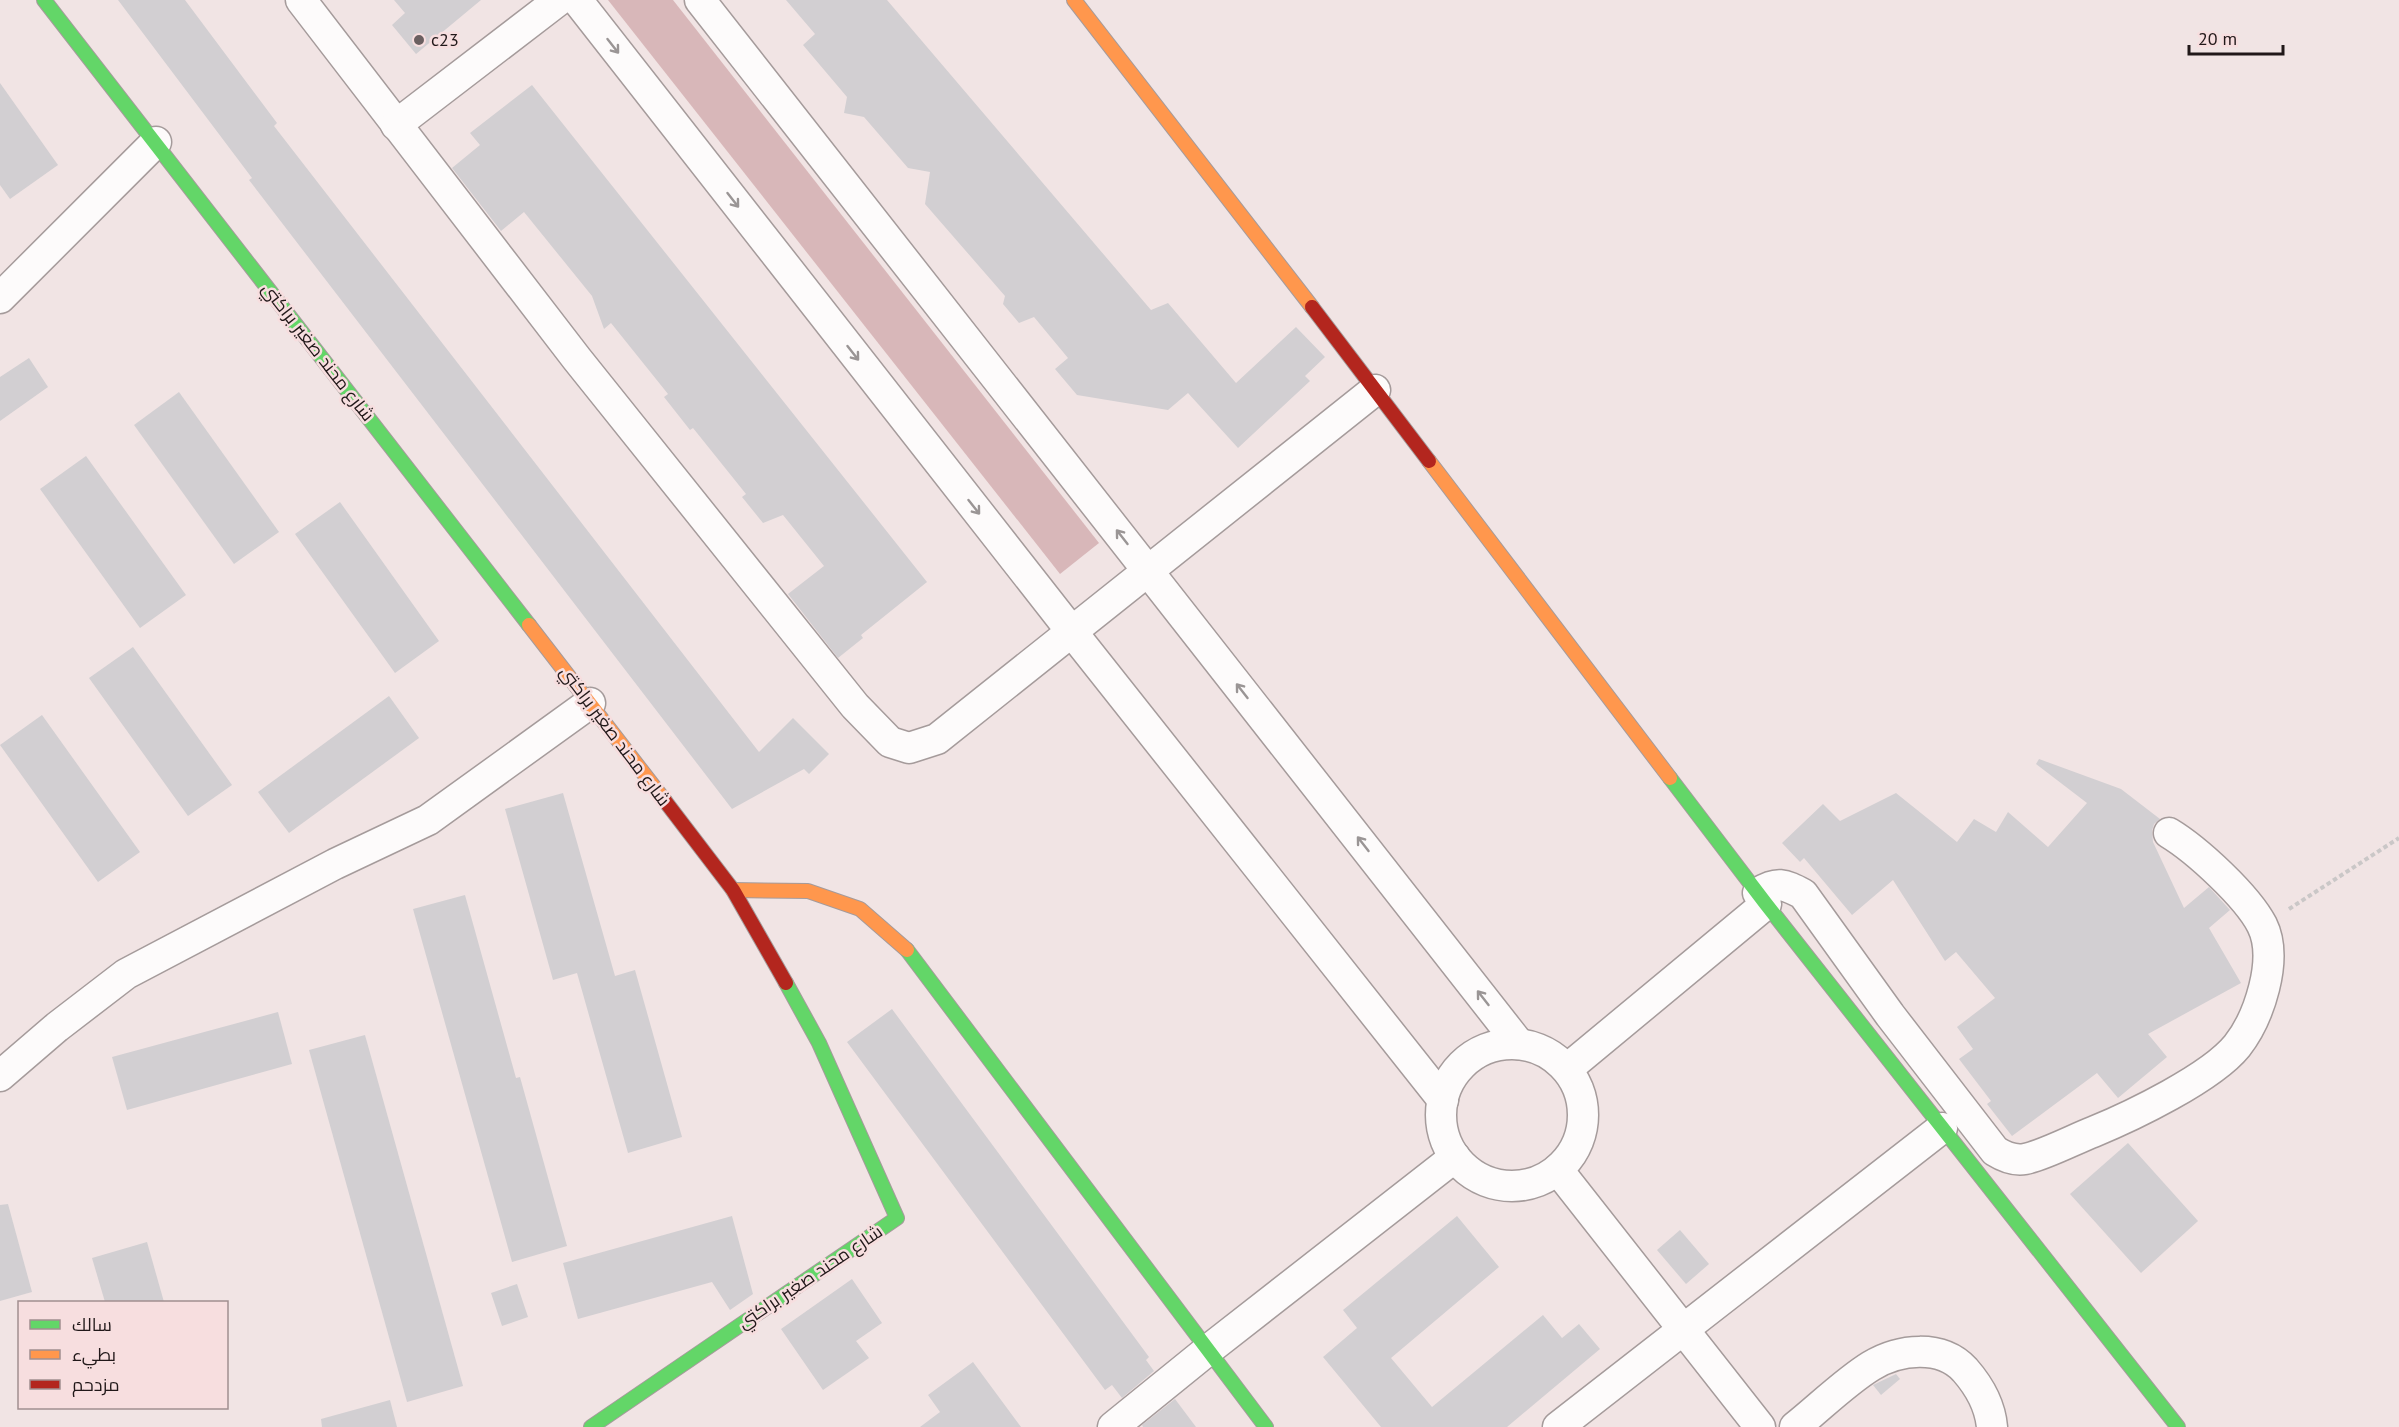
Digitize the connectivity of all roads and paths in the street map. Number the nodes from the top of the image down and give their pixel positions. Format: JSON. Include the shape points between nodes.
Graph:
{"nodes":[{"id":1,"x":44,"y":0,"type":"edge"},
{"id":2,"x":301,"y":0,"type":"edge"},
{"id":3,"x":559,"y":0,"type":"edge"},
{"id":4,"x":577,"y":0,"type":"edge"},
{"id":5,"x":700,"y":0,"type":"edge"},
{"id":6,"x":1074,"y":0,"type":"edge"},
{"id":7,"x":396,"y":125,"type":"junction"},
{"id":8,"x":156,"y":142,"type":"junction"},
{"id":9,"x":0,"y":298,"type":"edge"},
{"id":10,"x":1375,"y":390,"type":"junction"},
{"id":11,"x":1148,"y":571,"type":"junction"},
{"id":12,"x":1072,"y":632,"type":"junction"},
{"id":13,"x":590,"y":703,"type":"junction"},
{"id":14,"x":2169,"y":833,"type":"dead end"},
{"id":15,"x":2399,"y":838,"type":"edge"},
{"id":16,"x":733,"y":890,"type":"junction"},
{"id":17,"x":1762,"y":898,"type":"junction"},
{"id":18,"x":2263,"y":926,"type":"junction"},
{"id":19,"x":1519,"y":1044,"type":"junction"},
{"id":20,"x":1567,"y":1070,"type":"junction"},
{"id":21,"x":0,"y":1076,"type":"edge"},
{"id":22,"x":1443,"y":1100,"type":"junction"},
{"id":23,"x":1942,"y":1128,"type":"junction"},
{"id":24,"x":1455,"y":1157,"type":"junction"},
{"id":25,"x":1558,"y":1170,"type":"junction"},
{"id":26,"x":1684,"y":1329,"type":"junction"},
{"id":27,"x":1208,"y":1350,"type":"junction"},
{"id":28,"x":591,"y":1427,"type":"edge"},
{"id":29,"x":1113,"y":1427,"type":"edge"},
{"id":30,"x":1266,"y":1427,"type":"edge"},
{"id":31,"x":1558,"y":1427,"type":"edge"},
{"id":32,"x":1760,"y":1427,"type":"edge"},
{"id":33,"x":1795,"y":1427,"type":"edge"},
{"id":34,"x":1992,"y":1427,"type":"edge"},
{"id":35,"x":2178,"y":1427,"type":"edge"}],
"edges":[{"from":1,"to":8,"type":"street","name":"شارع محند صغير براكتي"},
{"from":2,"to":7,"type":"street"},
{"from":3,"to":7,"type":"street"},
{"from":4,"to":12,"type":"street","one_way":true},
{"from":11,"to":5,"type":"street","one_way":true},
{"from":6,"to":10,"type":"street"},
{"from":7,"to":12,"type":"street","via":[[855,706],[890,742],[909,748],[937,739]]},
{"from":8,"to":9,"type":"street"},
{"from":8,"to":13,"type":"street","name":"شارع محند صغير براكتي"},
{"from":10,"to":11,"type":"street"},
{"from":10,"to":17,"type":"street"},
{"from":11,"to":12,"type":"street"},
{"from":19,"to":11,"type":"street","one_way":true},
{"from":12,"to":22,"type":"street"},
{"from":13,"to":16,"type":"street","name":"شارع محند صغير براكتي"},
{"from":13,"to":21,"type":"street","via":[[428,820],[126,974]]},
{"from":14,"to":18,"type":"street","via":[[2190,845]]},
{"from":15,"to":18,"type":"path"},
{"from":16,"to":27,"type":"street","via":[[808,891],[860,909],[908,951]]},
{"from":16,"to":28,"type":"street","name":"شارع محند صغير براكتي","via":[[819,1043],[897,1218]]},
{"from":17,"to":18,"type":"street","via":[[1770,885],[1782,884],[1803,894],[1890,1016],[1995,1151],[2006,1158],[2024,1160],[2112,1124],[2182,1088],[2212,1069],[2236,1047],[2254,1021],[2262,998],[2267,974]]},
{"from":17,"to":20,"type":"street"},
{"from":17,"to":23,"type":"street"},
{"from":19,"to":20,"type":"street","via":[[1542,1050]]},
{"from":19,"to":22,"type":"street","via":[[1496,1046],[1474,1055],[1457,1070]]},
{"from":20,"to":25,"type":"street","via":[[1576,1082],[1583,1105],[1582,1129],[1573,1152]]},
{"from":22,"to":24,"type":"street","via":[[1444,1136]]},
{"from":23,"to":26,"type":"street"},
{"from":23,"to":35,"type":"street"},
{"from":24,"to":25,"type":"street","via":[[1471,1173],[1492,1183],[1515,1186],[1538,1181]]},
{"from":24,"to":27,"type":"street"},
{"from":25,"to":26,"type":"street"},
{"from":26,"to":31,"type":"street"},
{"from":26,"to":32,"type":"street"},
{"from":27,"to":29,"type":"street"},
{"from":27,"to":30,"type":"street"},
{"from":33,"to":34,"type":"street","via":[[1870,1367],[1910,1352],[1935,1352],[1956,1360],[1975,1381],[1990,1411]]}]}
